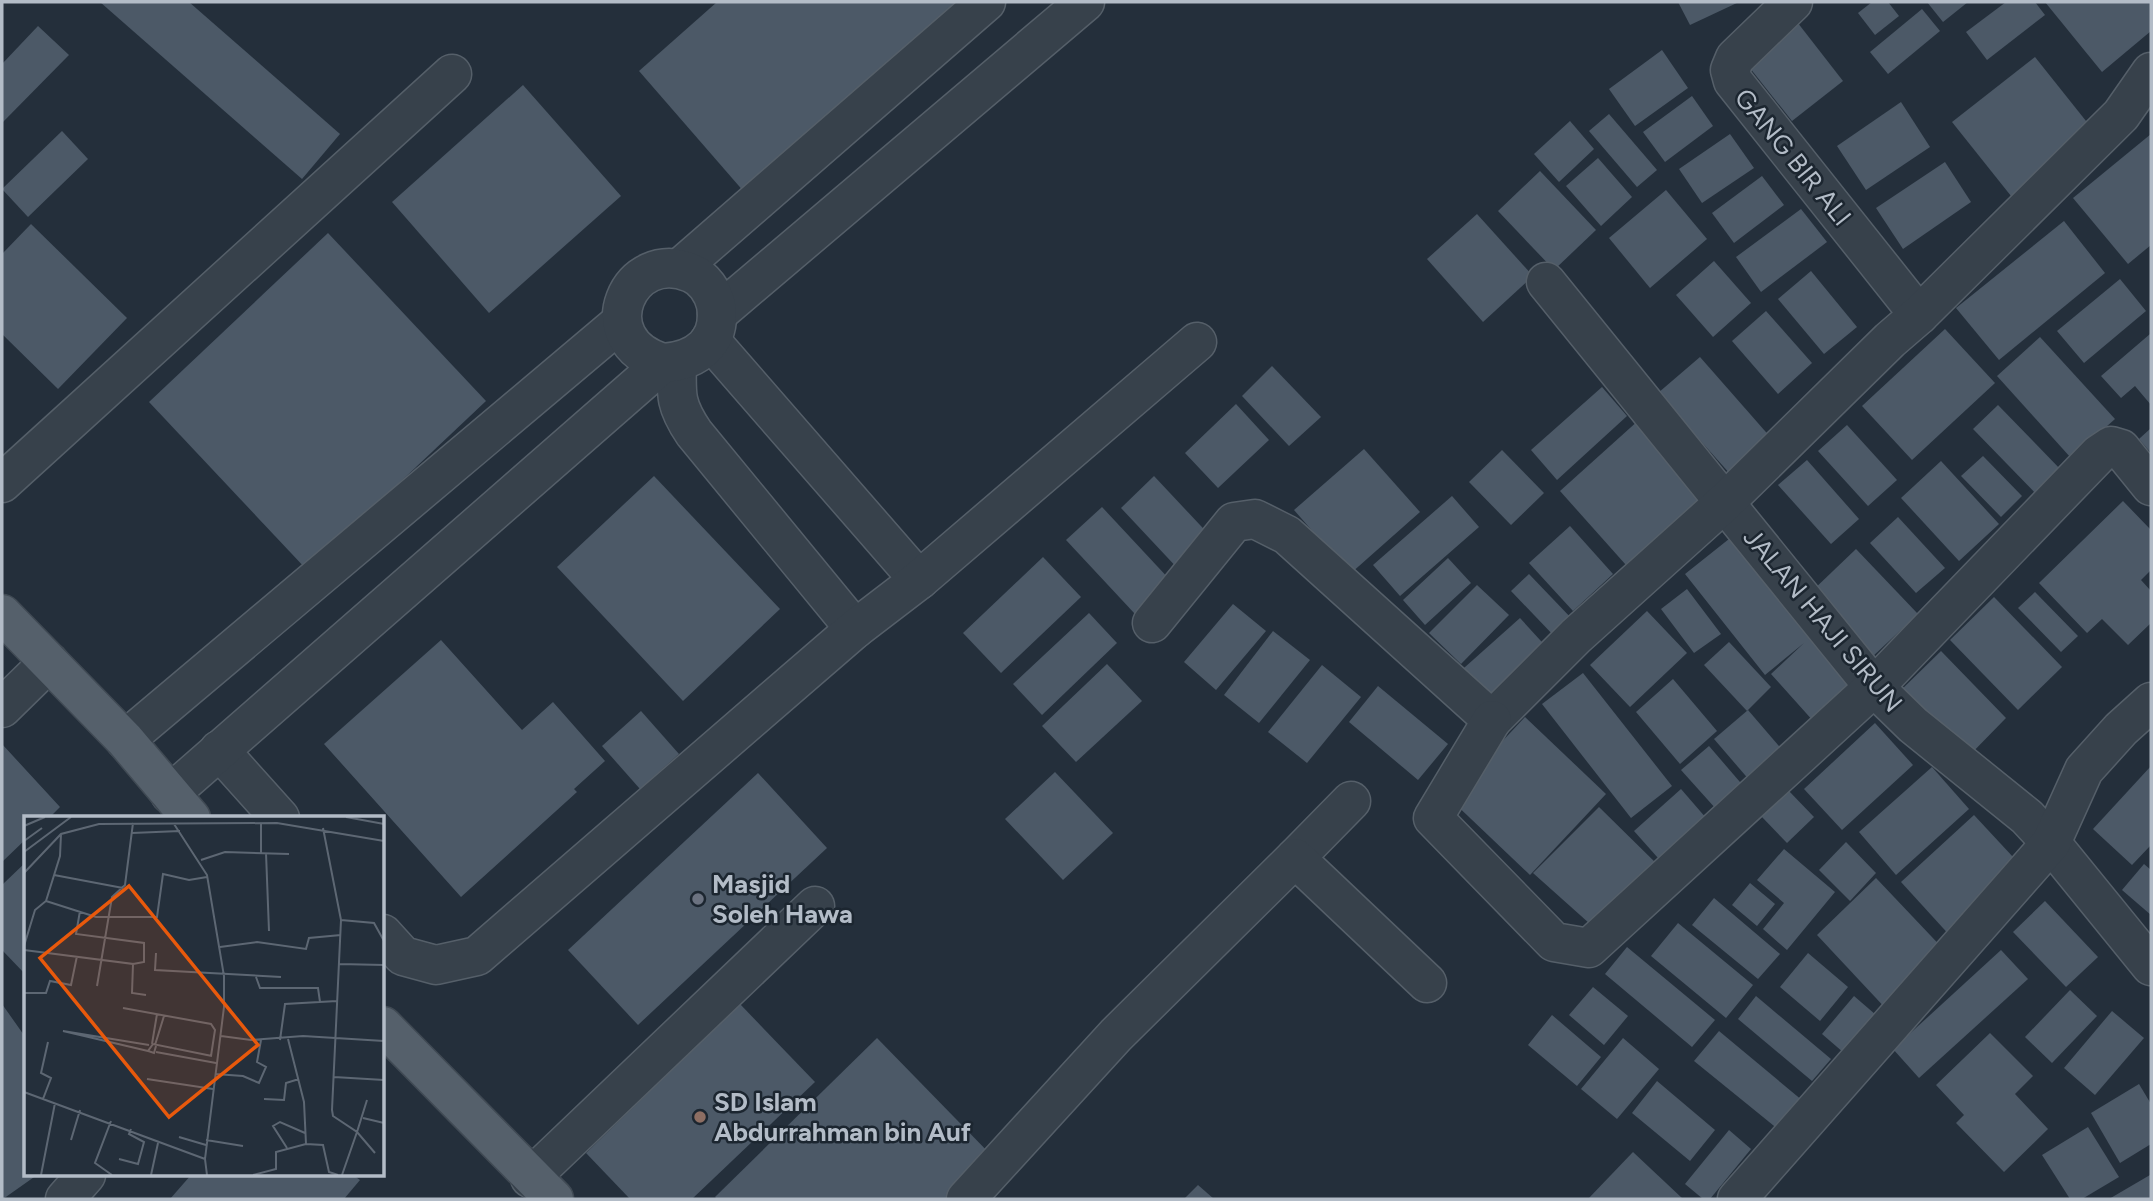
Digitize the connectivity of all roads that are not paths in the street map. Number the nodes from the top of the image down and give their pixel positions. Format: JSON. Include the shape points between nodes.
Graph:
{"nodes":[{"id":1,"x":986,"y":2,"type":"edge"},
{"id":2,"x":1085,"y":2,"type":"edge"},
{"id":3,"x":1793,"y":2,"type":"edge"},
{"id":4,"x":2151,"y":72,"type":"edge"},
{"id":5,"x":452,"y":74,"type":"dead end"},
{"id":6,"x":680,"y":268,"type":"junction"},
{"id":7,"x":1546,"y":282,"type":"dead end"},
{"id":8,"x":1919,"y":315,"type":"junction"},
{"id":9,"x":621,"y":322,"type":"junction"},
{"id":10,"x":714,"y":327,"type":"junction"},
{"id":11,"x":1196,"y":342,"type":"dead end"},
{"id":12,"x":670,"y":363,"type":"junction"},
{"id":13,"x":2,"y":483,"type":"edge"},
{"id":14,"x":2151,"y":486,"type":"edge"},
{"id":15,"x":1725,"y":502,"type":"junction"},
{"id":16,"x":919,"y":580,"type":"junction"},
{"id":17,"x":2,"y":614,"type":"edge"},
{"id":18,"x":1152,"y":623,"type":"dead end"},
{"id":19,"x":855,"y":629,"type":"junction"},
{"id":20,"x":48,"y":663,"type":"junction"},
{"id":21,"x":1874,"y":687,"type":"junction"},
{"id":22,"x":2151,"y":702,"type":"edge"},
{"id":23,"x":2,"y":708,"type":"edge"},
{"id":24,"x":1492,"y":720,"type":"junction"},
{"id":25,"x":125,"y":740,"type":"junction"},
{"id":26,"x":219,"y":750,"type":"junction"},
{"id":27,"x":1351,"y":801,"type":"dead end"},
{"id":28,"x":180,"y":806,"type":"edge"},
{"id":29,"x":278,"y":816,"type":"edge"},
{"id":30,"x":2051,"y":843,"type":"junction"},
{"id":31,"x":1295,"y":858,"type":"junction"},
{"id":32,"x":815,"y":906,"type":"dead end"},
{"id":33,"x":385,"y":936,"type":"edge"},
{"id":34,"x":2151,"y":966,"type":"edge"},
{"id":35,"x":1427,"y":983,"type":"dead end"},
{"id":36,"x":385,"y":1028,"type":"edge"},
{"id":37,"x":85,"y":1176,"type":"edge"},
{"id":38,"x":542,"y":1189,"type":"edge"},
{"id":39,"x":65,"y":1199,"type":"edge"},
{"id":40,"x":966,"y":1199,"type":"edge"},
{"id":41,"x":1737,"y":1199,"type":"edge"}],
"edges":[{"from":1,"to":6,"type":"street"},
{"from":2,"to":10,"type":"street"},
{"from":3,"to":8,"type":"street","name":"GANG BIR ALI","via":[[1735,58],[1730,70],[1733,81]]},
{"from":4,"to":8,"type":"street","via":[[2121,115]]},
{"from":5,"to":13,"type":"street"},
{"from":6,"to":9,"type":"street","via":[[645,274],[623,303]]},
{"from":6,"to":10,"type":"street","via":[[695,274],[715,299]]},
{"from":7,"to":15,"type":"street","name":"JALAN HAJI SIRUN"},
{"from":8,"to":15,"type":"street"},
{"from":9,"to":12,"type":"street","via":[[636,349],[649,359]]},
{"from":9,"to":25,"type":"street"},
{"from":10,"to":12,"type":"street","via":[[702,351]]},
{"from":10,"to":16,"type":"street"},
{"from":11,"to":16,"type":"street"},
{"from":12,"to":19,"type":"street","via":[[681,414],[694,433]]},
{"from":12,"to":26,"type":"street"},
{"from":14,"to":21,"type":"street","via":[[2121,449],[2111,446],[2099,454]]},
{"from":15,"to":21,"type":"street","name":"JALAN HAJI SIRUN"},
{"from":15,"to":24,"type":"street","via":[[1576,636]]},
{"from":16,"to":19,"type":"street"},
{"from":17,"to":20,"type":"main road"},
{"from":18,"to":24,"type":"street","via":[[1234,522],[1255,519],[1287,535]]},
{"from":19,"to":33,"type":"street","via":[[477,956],[436,965],[403,956]]},
{"from":20,"to":23,"type":"street"},
{"from":20,"to":25,"type":"main road"},
{"from":21,"to":24,"type":"street","via":[[1589,948],[1554,943],[1433,818]]},
{"from":21,"to":30,"type":"street","name":"JALAN HAJI SIRUN","via":[[1913,725],[2027,817]]},
{"from":22,"to":30,"type":"street","via":[[2084,770]]},
{"from":25,"to":28,"type":"main road"},
{"from":26,"to":28,"type":"street"},
{"from":26,"to":29,"type":"street"},
{"from":27,"to":31,"type":"street"},
{"from":30,"to":34,"type":"street","name":"JALAN HAJI SIRUN"},
{"from":30,"to":41,"type":"street"},
{"from":31,"to":35,"type":"street"},
{"from":31,"to":40,"type":"street","via":[[1116,1035]]},
{"from":32,"to":38,"type":"street"},
{"from":36,"to":38,"type":"main road"},
{"from":37,"to":39,"type":"street"}]}
